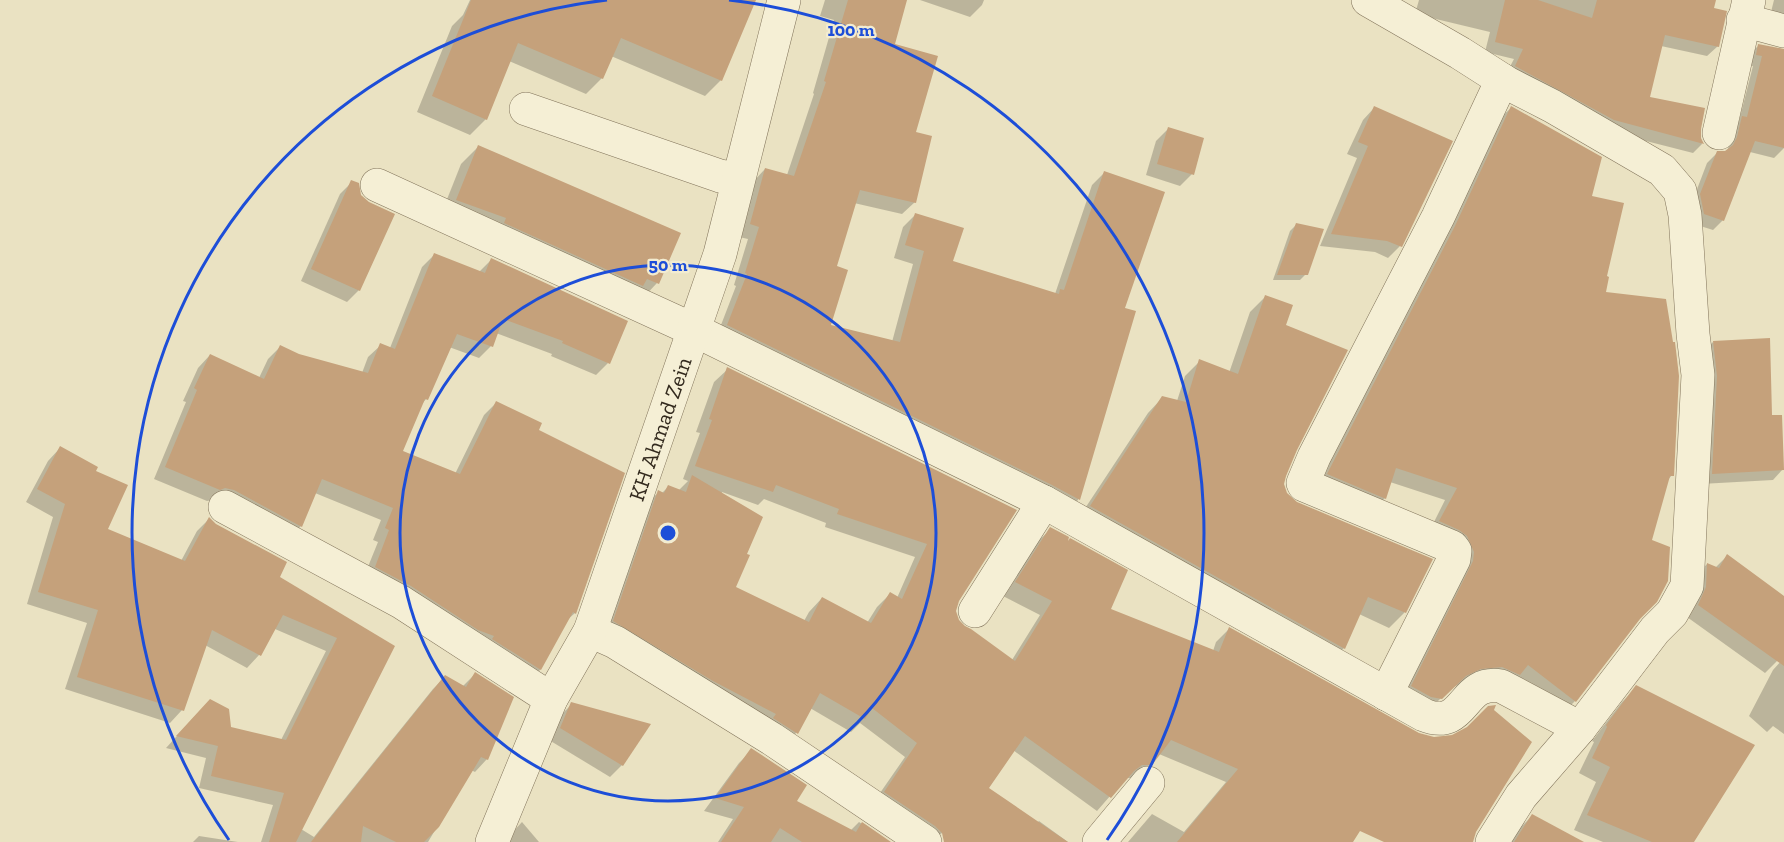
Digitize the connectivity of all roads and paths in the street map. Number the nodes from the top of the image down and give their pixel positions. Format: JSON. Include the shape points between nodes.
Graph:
{"nodes":[{"id":1,"x":784,"y":0,"type":"edge"},
{"id":2,"x":1368,"y":0,"type":"edge"},
{"id":3,"x":1746,"y":10,"type":"edge"},
{"id":4,"x":1784,"y":31,"type":"edge"},
{"id":5,"x":1502,"y":80,"type":"junction"},
{"id":6,"x":526,"y":109,"type":"dead end"},
{"id":7,"x":1719,"y":133,"type":"dead end"},
{"id":8,"x":737,"y":179,"type":"junction"},
{"id":9,"x":377,"y":185,"type":"dead end"},
{"id":10,"x":694,"y":330,"type":"junction"},
{"id":11,"x":1044,"y":502,"type":"junction"},
{"id":12,"x":225,"y":507,"type":"dead end"},
{"id":13,"x":975,"y":611,"type":"dead end"},
{"id":14,"x":590,"y":631,"type":"junction"},
{"id":15,"x":1386,"y":694,"type":"junction"},
{"id":16,"x":551,"y":699,"type":"junction"},
{"id":17,"x":1580,"y":728,"type":"junction"},
{"id":18,"x":1148,"y":783,"type":"dead end"},
{"id":19,"x":492,"y":842,"type":"edge"},
{"id":20,"x":925,"y":842,"type":"edge"},
{"id":21,"x":1099,"y":842,"type":"edge"},
{"id":22,"x":1492,"y":842,"type":"edge"}],
"edges":[{"from":1,"to":8,"type":"street","name":"KH Ahmad Zein"},
{"from":2,"to":5,"type":"street"},
{"from":3,"to":4,"type":"street"},
{"from":3,"to":7,"type":"street"},
{"from":5,"to":15,"type":"street","via":[[1438,217],[1303,483],[1455,550]]},
{"from":5,"to":17,"type":"street","via":[[1662,170],[1680,191],[1685,215],[1698,375],[1687,586],[1672,613]]},
{"from":6,"to":8,"type":"street"},
{"from":8,"to":10,"type":"street","name":"KH Ahmad Zein","via":[[720,254]]},
{"from":9,"to":10,"type":"street"},
{"from":10,"to":11,"type":"street"},
{"from":10,"to":14,"type":"street","name":"KH Ahmad Zein"},
{"from":11,"to":13,"type":"street"},
{"from":11,"to":15,"type":"street"},
{"from":12,"to":16,"type":"street","via":[[401,602]]},
{"from":14,"to":16,"type":"street","name":"KH Ahmad Zein"},
{"from":14,"to":20,"type":"street","via":[[615,642],[772,739]]},
{"from":15,"to":17,"type":"street","via":[[1436,720],[1457,712],[1478,689],[1489,684],[1501,686]]},
{"from":16,"to":19,"type":"street","name":"KH Ahmad Zein"},
{"from":17,"to":22,"type":"street","via":[[1521,796]]},
{"from":18,"to":21,"type":"street"}]}
